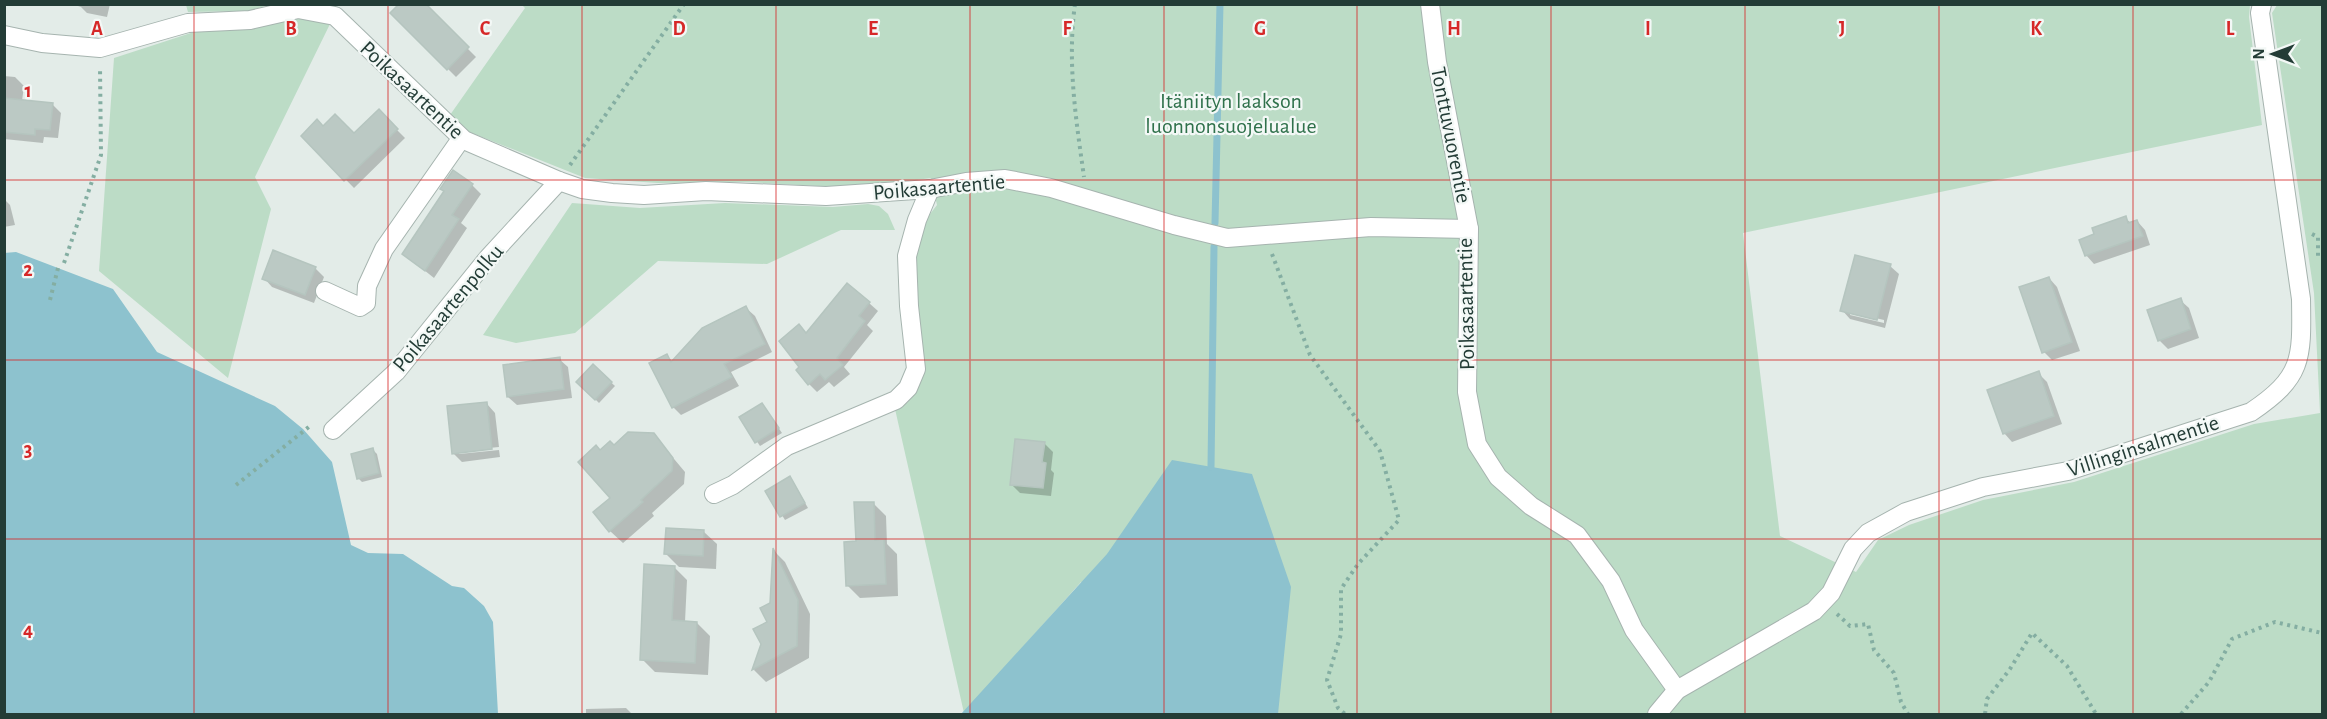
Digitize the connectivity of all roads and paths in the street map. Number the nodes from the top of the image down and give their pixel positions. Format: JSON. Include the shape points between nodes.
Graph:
{"nodes":[{"id":1,"x":684,"y":4,"type":"edge"},
{"id":2,"x":1075,"y":4,"type":"edge"},
{"id":3,"x":1430,"y":4,"type":"edge"},
{"id":4,"x":2262,"y":4,"type":"edge"},
{"id":5,"x":4,"y":35,"type":"edge"},
{"id":6,"x":100,"y":48,"type":"junction"},
{"id":7,"x":461,"y":139,"type":"junction"},
{"id":8,"x":559,"y":181,"type":"junction"},
{"id":9,"x":930,"y":189,"type":"junction"},
{"id":10,"x":1087,"y":199,"type":"junction"},
{"id":11,"x":1469,"y":229,"type":"junction"},
{"id":12,"x":1265,"y":235,"type":"junction"},
{"id":13,"x":64,"y":263,"type":"dead end"},
{"id":14,"x":58,"y":268,"type":"dead end"},
{"id":15,"x":325,"y":291,"type":"dead end"},
{"id":16,"x":50,"y":300,"type":"dead end"},
{"id":17,"x":310,"y":426,"type":"dead end"},
{"id":18,"x":333,"y":430,"type":"dead end"},
{"id":19,"x":236,"y":485,"type":"dead end"},
{"id":20,"x":714,"y":494,"type":"dead end"},
{"id":21,"x":1823,"y":602,"type":"junction"},
{"id":22,"x":2322,"y":633,"type":"edge"},
{"id":23,"x":1677,"y":690,"type":"junction"},
{"id":24,"x":1345,"y":714,"type":"edge"},
{"id":25,"x":1657,"y":714,"type":"edge"},
{"id":26,"x":1908,"y":714,"type":"edge"},
{"id":27,"x":1985,"y":714,"type":"edge"},
{"id":28,"x":2096,"y":714,"type":"edge"},
{"id":29,"x":2181,"y":714,"type":"edge"}],
"edges":[{"from":1,"to":8,"type":"path"},
{"from":2,"to":10,"type":"path","via":[[1071,32],[1075,117]]},
{"from":3,"to":11,"type":"street","name":"Tonttuvuorentie","via":[[1437,62]]},
{"from":4,"to":21,"type":"street","name":"Villinginsalmentie","via":[[2260,13],[2301,299],[2302,343],[2294,372],[2277,394],[2251,412],[2068,471],[1983,487],[1906,512],[1868,533],[1853,549],[1831,594]]},
{"from":5,"to":6,"type":"street","name":"Poikasaartentie"},
{"from":6,"to":7,"type":"street","name":"Poikasaartentie","via":[[189,23],[250,20],[297,9],[335,16]]},
{"from":6,"to":13,"type":"path","via":[[101,155]]},
{"from":7,"to":8,"type":"street","name":"Poikasaartentie"},
{"from":7,"to":15,"type":"street","via":[[384,249],[367,286],[366,303],[360,307]]},
{"from":8,"to":9,"type":"street","name":"Poikasaartentie","via":[[582,189],[644,195],[706,191],[826,196]]},
{"from":8,"to":18,"type":"street","name":"Poikasaartenpolku","via":[[488,258],[396,372]]},
{"from":9,"to":10,"type":"street","name":"Poikasaartentie","via":[[1005,179]]},
{"from":9,"to":20,"type":"street","via":[[906,256],[916,369],[908,388],[896,400],[787,446]]},
{"from":10,"to":12,"type":"street","name":"Poikasaartentie","via":[[1227,238]]},
{"from":11,"to":12,"type":"street","name":"Poikasaartentie","via":[[1371,227]]},
{"from":11,"to":23,"type":"street","name":"Poikasaartentie","via":[[1467,392],[1477,444],[1498,477],[1531,506],[1577,535],[1611,581],[1634,630]]},
{"from":12,"to":24,"type":"path","via":[[1310,355],[1380,451],[1399,520],[1358,564],[1341,589],[1341,634],[1327,680],[1338,708]]},
{"from":14,"to":16,"type":"path"},
{"from":17,"to":19,"type":"path"},
{"from":21,"to":23,"type":"street","name":"Villinginsalmentie","via":[[1814,611]]},
{"from":21,"to":26,"type":"path","via":[[1850,626],[1868,624],[1874,650],[1894,673]]},
{"from":22,"to":29,"type":"path","via":[[2275,622],[2232,639],[2209,682]]},
{"from":23,"to":25,"type":"street"},
{"from":27,"to":28,"type":"path","via":[[1987,699],[2032,633],[2067,666]]}]}
